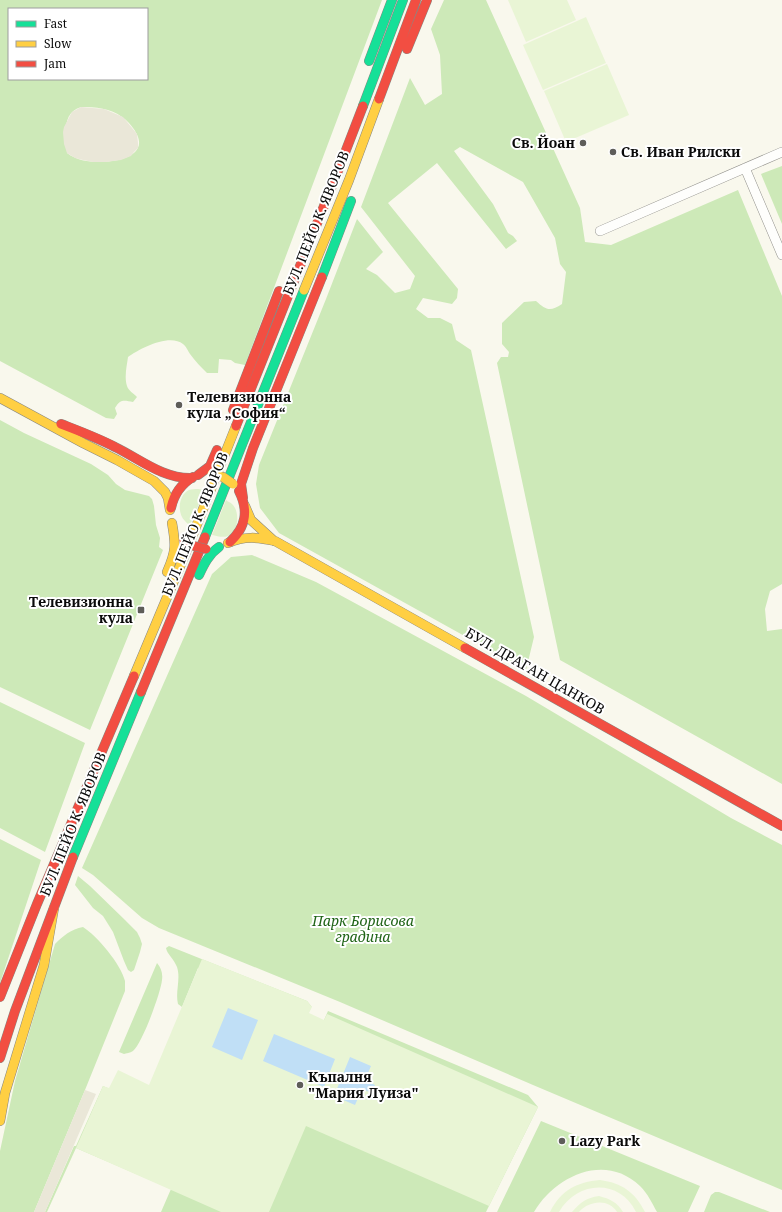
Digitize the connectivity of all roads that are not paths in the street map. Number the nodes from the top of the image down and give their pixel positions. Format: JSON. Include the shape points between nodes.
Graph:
{"nodes":[{"id":1,"x":392,"y":0,"type":"edge"},
{"id":2,"x":402,"y":0,"type":"edge"},
{"id":3,"x":416,"y":0,"type":"edge"},
{"id":4,"x":419,"y":0,"type":"edge"},
{"id":5,"x":427,"y":0,"type":"edge"},
{"id":6,"x":392,"y":27,"type":"junction"},
{"id":7,"x":404,"y":31,"type":"junction"},
{"id":8,"x":367,"y":68,"type":"dead end"},
{"id":9,"x":351,"y":111,"type":"dead end"},
{"id":10,"x":377,"y":122,"type":"junction"},
{"id":11,"x":782,"y":152,"type":"edge"},
{"id":12,"x":745,"y":168,"type":"junction"},
{"id":13,"x":600,"y":231,"type":"dead end"},
{"id":14,"x":782,"y":255,"type":"edge"},
{"id":15,"x":282,"y":286,"type":"dead end"},
{"id":16,"x":0,"y":398,"type":"edge"},
{"id":17,"x":27,"y":412,"type":"junction"},
{"id":18,"x":195,"y":476,"type":"junction"},
{"id":19,"x":244,"y":501,"type":"junction"},
{"id":20,"x":170,"y":510,"type":"junction"},
{"id":21,"x":172,"y":523,"type":"junction"},
{"id":22,"x":275,"y":542,"type":"junction"},
{"id":23,"x":228,"y":543,"type":"junction"},
{"id":24,"x":219,"y":547,"type":"junction"},
{"id":25,"x":163,"y":582,"type":"dead end"},
{"id":26,"x":184,"y":612,"type":"dead end"},
{"id":27,"x":133,"y":735,"type":"dead end"},
{"id":28,"x":91,"y":754,"type":"dead end"},
{"id":29,"x":782,"y":826,"type":"edge"},
{"id":30,"x":65,"y":838,"type":"junction"},
{"id":31,"x":78,"y":845,"type":"junction"},
{"id":32,"x":54,"y":908,"type":"junction"},
{"id":33,"x":0,"y":997,"type":"edge"},
{"id":34,"x":0,"y":1058,"type":"edge"},
{"id":35,"x":0,"y":1121,"type":"edge"}],
"edges":[{"from":1,"to":8,"type":"main road"},
{"from":2,"to":6,"type":"main road","name":"БУЛ. ПЕЙО К. ЯВОРОВ"},
{"from":3,"to":7,"type":"main road","name":"БУЛ. ПЕЙО К. ЯВОРОВ"},
{"from":4,"to":7,"type":"main road"},
{"from":5,"to":10,"type":"main road"},
{"from":6,"to":9,"type":"main road"},
{"from":6,"to":30,"type":"main road","name":"БУЛ. ПЕЙО К. ЯВОРОВ","via":[[333,183],[186,552]]},
{"from":7,"to":10,"type":"main road"},
{"from":7,"to":31,"type":"main road","name":"БУЛ. ПЕЙО К. ЯВОРОВ","via":[[350,180]]},
{"from":10,"to":19,"type":"main road","via":[[333,251],[248,460],[241,484]]},
{"from":11,"to":12,"type":"street"},
{"from":12,"to":13,"type":"street"},
{"from":12,"to":14,"type":"street"},
{"from":15,"to":18,"type":"main road","via":[[211,464]]},
{"from":16,"to":17,"type":"main road"},
{"from":17,"to":18,"type":"main road","via":[[87,434],[168,475],[185,479]]},
{"from":17,"to":20,"type":"main road","via":[[154,481],[165,492]]},
{"from":18,"to":19,"type":"main road","bridge":true,"via":[[212,474],[223,477],[238,489]]},
{"from":18,"to":20,"type":"main road","via":[[181,485],[172,499]]},
{"from":19,"to":22,"type":"main road","name":"БУЛ. ДРАГАН ЦАНКОВ","via":[[251,520]]},
{"from":19,"to":23,"type":"main road","via":[[245,516],[242,527]]},
{"from":20,"to":21,"type":"main road"},
{"from":21,"to":24,"type":"main road","bridge":true,"via":[[177,533],[194,546],[206,549]]},
{"from":21,"to":25,"type":"main road","via":[[176,546]]},
{"from":22,"to":23,"type":"main road","name":"БУЛ. ДРАГАН ЦАНКОВ","via":[[264,538],[244,537]]},
{"from":22,"to":29,"type":"main road","name":"БУЛ. ДРАГАН ЦАНКОВ"},
{"from":23,"to":24,"type":"main road"},
{"from":24,"to":26,"type":"main road","via":[[206,559]]},
{"from":27,"to":31,"type":"main road","via":[[95,821]]},
{"from":28,"to":30,"type":"main road","via":[[70,812]]},
{"from":30,"to":33,"type":"main road","name":"БУЛ. ПЕЙО К. ЯВОРОВ"},
{"from":31,"to":32,"type":"main road","name":"БУЛ. ПЕЙО К. ЯВОРОВ"},
{"from":32,"to":34,"type":"main road","name":"БУЛ. ПЕЙО К. ЯВОРОВ"},
{"from":32,"to":35,"type":"main road","via":[[44,965],[7,1086]]}]}
